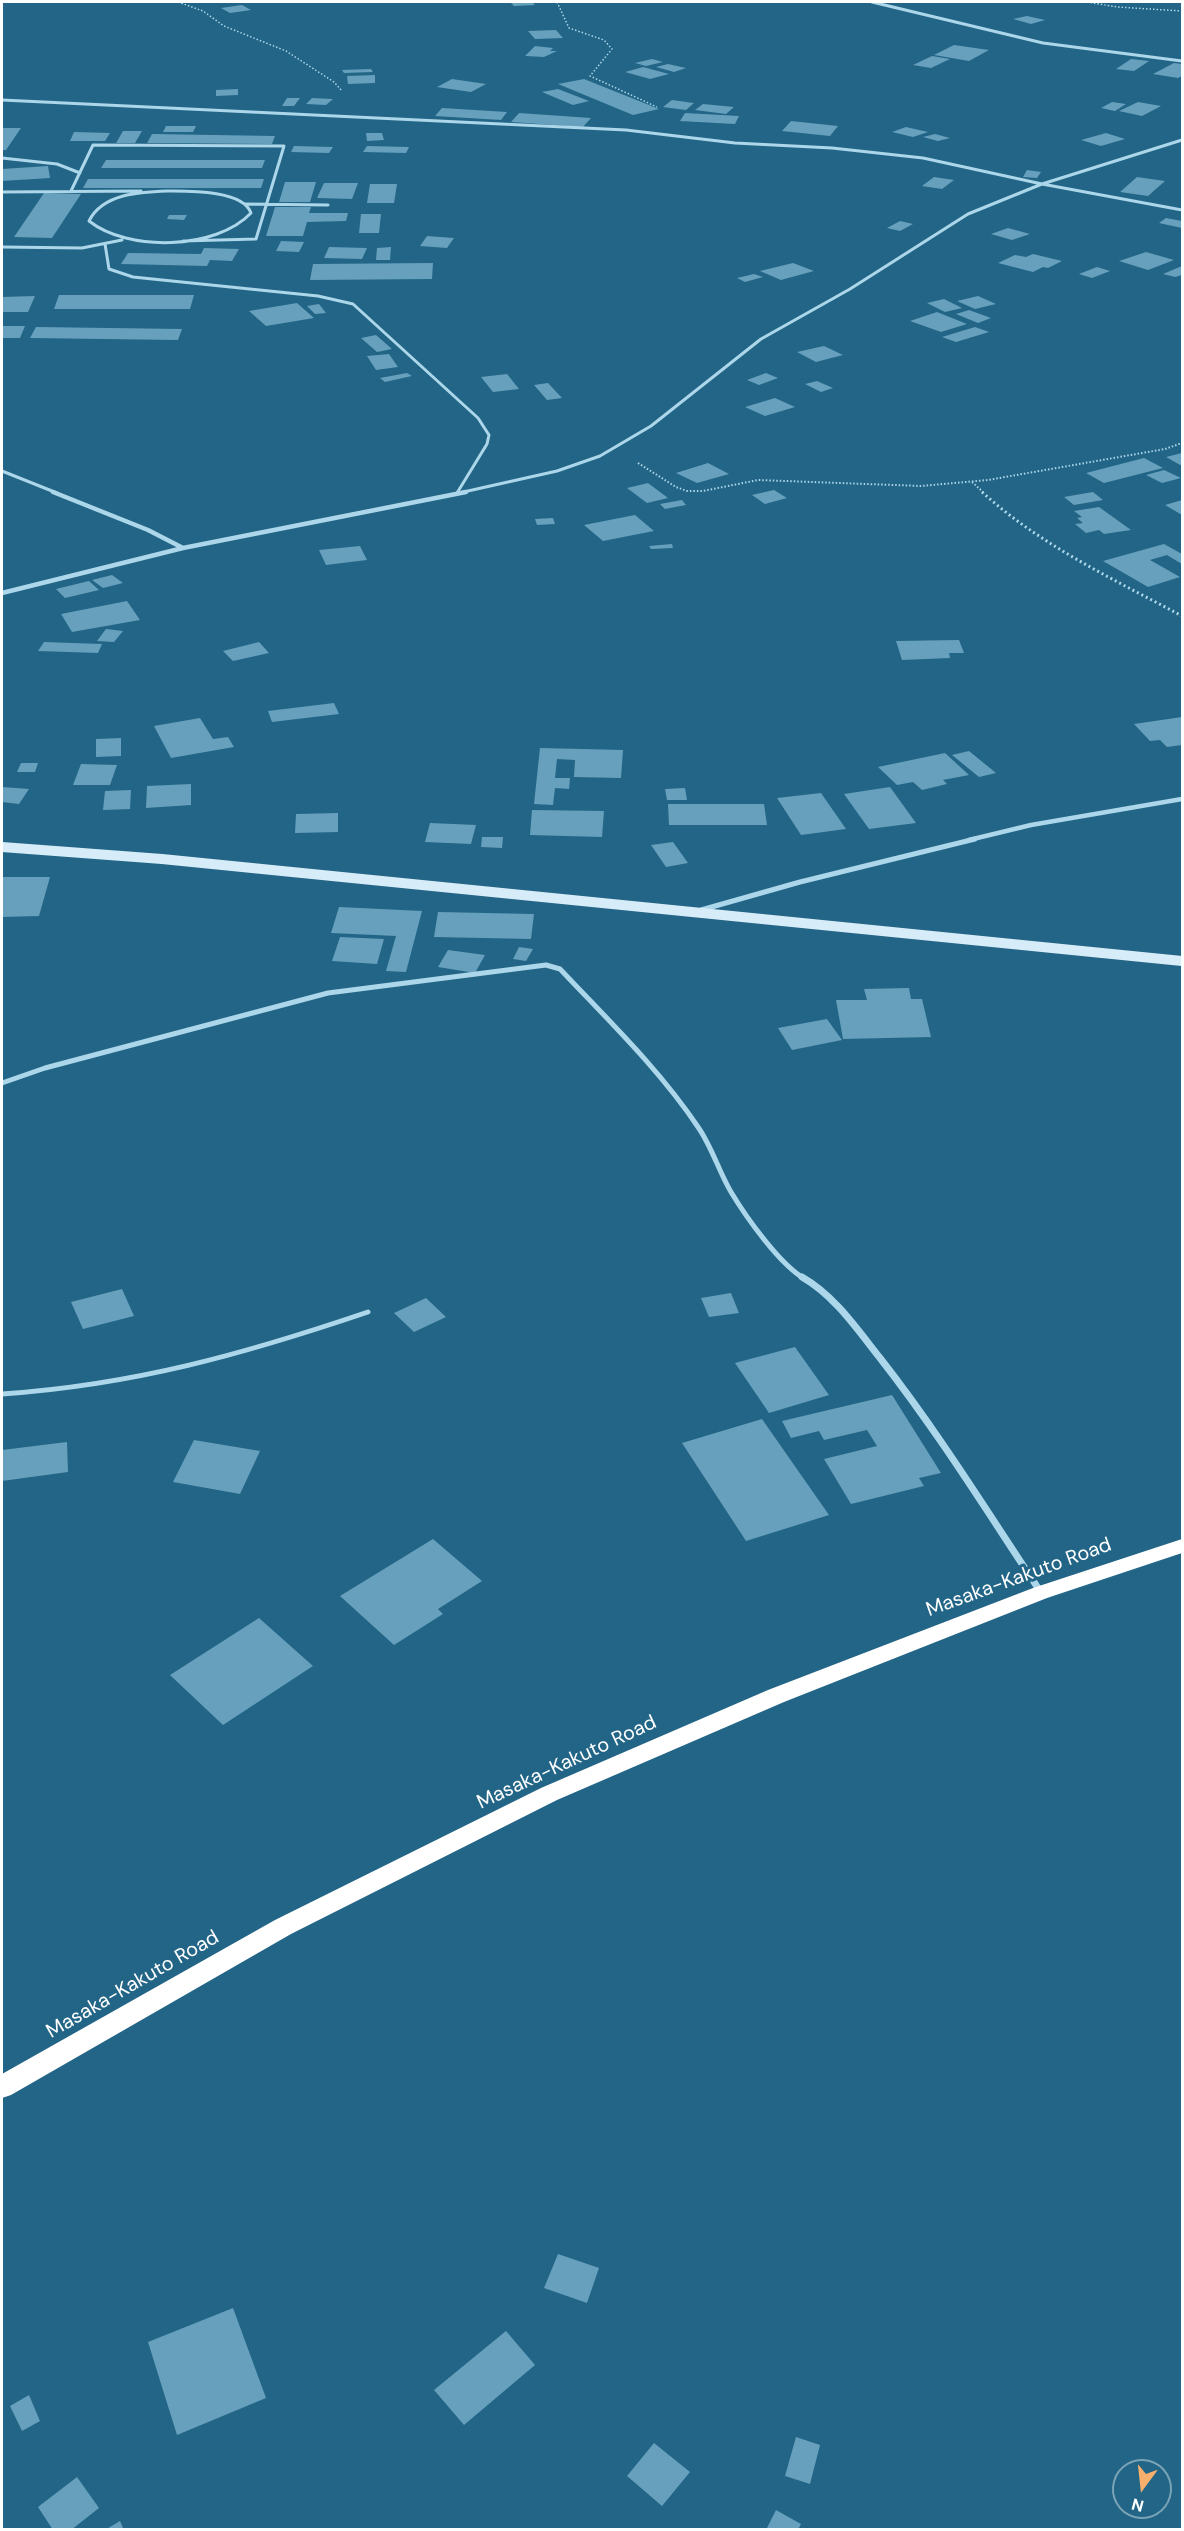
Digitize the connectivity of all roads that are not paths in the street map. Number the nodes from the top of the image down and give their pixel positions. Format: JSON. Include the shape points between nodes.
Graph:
{"nodes":[{"id":1,"x":872,"y":2,"type":"edge"},
{"id":2,"x":1182,"y":61,"type":"edge"},
{"id":3,"x":2,"y":100,"type":"edge"},
{"id":4,"x":1182,"y":140,"type":"edge"},
{"id":5,"x":2,"y":158,"type":"edge"},
{"id":6,"x":80,"y":173,"type":"junction"},
{"id":7,"x":1042,"y":184,"type":"junction"},
{"id":8,"x":71,"y":191,"type":"junction"},
{"id":9,"x":169,"y":191,"type":"junction"},
{"id":10,"x":2,"y":192,"type":"edge"},
{"id":11,"x":245,"y":204,"type":"junction"},
{"id":12,"x":267,"y":204,"type":"junction"},
{"id":13,"x":328,"y":205,"type":"dead end"},
{"id":14,"x":1182,"y":210,"type":"edge"},
{"id":15,"x":125,"y":239,"type":"junction"},
{"id":16,"x":183,"y":241,"type":"junction"},
{"id":17,"x":105,"y":244,"type":"junction"},
{"id":18,"x":2,"y":247,"type":"edge"},
{"id":19,"x":2,"y":471,"type":"edge"},
{"id":20,"x":458,"y":493,"type":"junction"},
{"id":21,"x":183,"y":548,"type":"junction"},
{"id":22,"x":2,"y":593,"type":"edge"},
{"id":23,"x":1182,"y":799,"type":"edge"},
{"id":24,"x":2,"y":847,"type":"edge"},
{"id":25,"x":691,"y":913,"type":"junction"},
{"id":26,"x":1182,"y":961,"type":"edge"},
{"id":27,"x":2,"y":1083,"type":"edge"},
{"id":28,"x":368,"y":1312,"type":"dead end"},
{"id":29,"x":2,"y":1394,"type":"edge"},
{"id":30,"x":1182,"y":1546,"type":"edge"},
{"id":31,"x":1041,"y":1593,"type":"junction"},
{"id":32,"x":2,"y":2087,"type":"edge"}],
"edges":[{"from":1,"to":2,"type":"street","via":[[1043,43]]},
{"from":3,"to":7,"type":"street","via":[[670,134],[923,158]]},
{"from":4,"to":7,"type":"street"},
{"from":5,"to":6,"type":"street","via":[[57,164]]},
{"from":6,"to":8,"type":"street"},
{"from":6,"to":12,"type":"street","via":[[93,145],[284,146]]},
{"from":7,"to":14,"type":"street"},
{"from":7,"to":20,"type":"street","via":[[968,214],[850,289],[761,339],[627,442],[558,471]]},
{"from":8,"to":9,"type":"street"},
{"from":8,"to":10,"type":"street"},
{"from":9,"to":11,"type":"street","via":[[210,192]]},
{"from":9,"to":15,"type":"street","via":[[120,198],[91,214],[89,221],[94,227]]},
{"from":11,"to":12,"type":"street"},
{"from":11,"to":16,"type":"street","via":[[251,213],[238,227]]},
{"from":12,"to":13,"type":"street"},
{"from":12,"to":16,"type":"street","via":[[256,239]]},
{"from":15,"to":16,"type":"street"},
{"from":15,"to":17,"type":"street"},
{"from":17,"to":18,"type":"street","via":[[73,249]]},
{"from":17,"to":20,"type":"street","via":[[109,269],[133,277],[318,296],[353,304],[484,425],[489,435],[487,444]]},
{"from":19,"to":21,"type":"street"},
{"from":20,"to":21,"type":"street"},
{"from":21,"to":22,"type":"street"},
{"from":23,"to":25,"type":"street","via":[[1031,825]]},
{"from":24,"to":25,"type":"street","via":[[162,859]]},
{"from":25,"to":26,"type":"street"},
{"from":27,"to":31,"type":"street","via":[[45,1068],[328,993],[531,966],[560,969],[662,1078],[700,1130],[731,1192],[775,1252],[796,1274],[821,1288],[915,1403]]},
{"from":28,"to":29,"type":"lane","via":[[250,1351],[132,1378]]},
{"from":30,"to":31,"type":"highway","name":"Masaka-Kakuto Road"},
{"from":31,"to":32,"type":"highway","name":"Masaka-Kakuto Road","via":[[776,1696],[549,1794],[283,1927]]}]}
